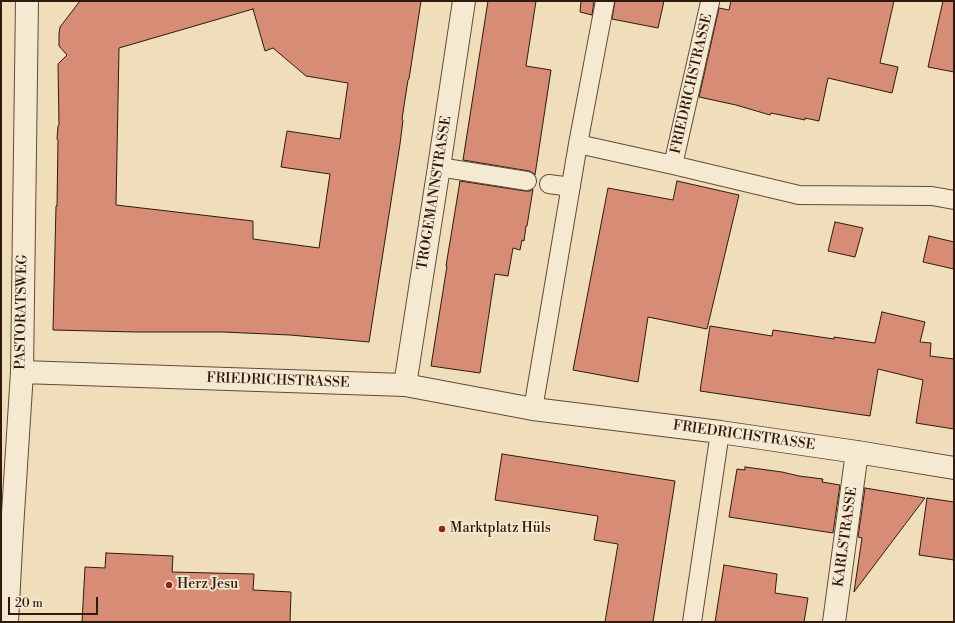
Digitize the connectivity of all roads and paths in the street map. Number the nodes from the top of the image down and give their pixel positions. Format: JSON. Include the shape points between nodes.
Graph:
{"nodes":[{"id":1,"x":27,"y":1,"type":"edge"},
{"id":2,"x":464,"y":1,"type":"edge"},
{"id":3,"x":605,"y":1,"type":"edge"},
{"id":4,"x":710,"y":2,"type":"dead end"},
{"id":5,"x":578,"y":144,"type":"junction"},
{"id":6,"x":673,"y":165,"type":"junction"},
{"id":7,"x":439,"y":167,"type":"junction"},
{"id":8,"x":527,"y":181,"type":"dead end"},
{"id":9,"x":548,"y":184,"type":"dead end"},
{"id":10,"x":570,"y":187,"type":"junction"},
{"id":11,"x":954,"y":200,"type":"edge"},
{"id":12,"x":22,"y":372,"type":"junction"},
{"id":13,"x":405,"y":385,"type":"junction"},
{"id":14,"x":533,"y":409,"type":"junction"},
{"id":15,"x":720,"y":432,"type":"junction"},
{"id":16,"x":857,"y":452,"type":"junction"},
{"id":17,"x":954,"y":468,"type":"edge"},
{"id":18,"x":6,"y":529,"type":"edge"},
{"id":19,"x":7,"y":622,"type":"edge"},
{"id":20,"x":692,"y":622,"type":"edge"},
{"id":21,"x":834,"y":622,"type":"edge"}],
"edges":[{"from":1,"to":12,"type":"street","name":"PASTORATSWEG"},
{"from":2,"to":7,"type":"street","name":"TROGEMANNSTRASSE"},
{"from":3,"to":5,"type":"lane"},
{"from":4,"to":6,"type":"lane","name":"FRIEDRICHSTRASSE"},
{"from":5,"to":6,"type":"lane","name":"FRIEDRICHSTRASSE"},
{"from":5,"to":10,"type":"lane"},
{"from":6,"to":11,"type":"lane","name":"FRIEDRICHSTRASSE","via":[[799,195],[932,196]]},
{"from":7,"to":8,"type":"lane"},
{"from":7,"to":13,"type":"street","name":"TROGEMANNSTRASSE"},
{"from":9,"to":10,"type":"lane"},
{"from":10,"to":14,"type":"lane"},
{"from":12,"to":13,"type":"street","name":"FRIEDRICHSTRASSE"},
{"from":12,"to":18,"type":"street","name":"PASTORATSWEG"},
{"from":13,"to":14,"type":"street","name":"FRIEDRICHSTRASSE"},
{"from":14,"to":15,"type":"street","name":"FRIEDRICHSTRASSE"},
{"from":15,"to":16,"type":"street","name":"FRIEDRICHSTRASSE"},
{"from":15,"to":20,"type":"lane"},
{"from":16,"to":17,"type":"street","name":"FRIEDRICHSTRASSE"},
{"from":16,"to":21,"type":"street","name":"KARLSTRASSE"},
{"from":18,"to":19,"type":"street","name":"PASTORATSWEG"}]}
